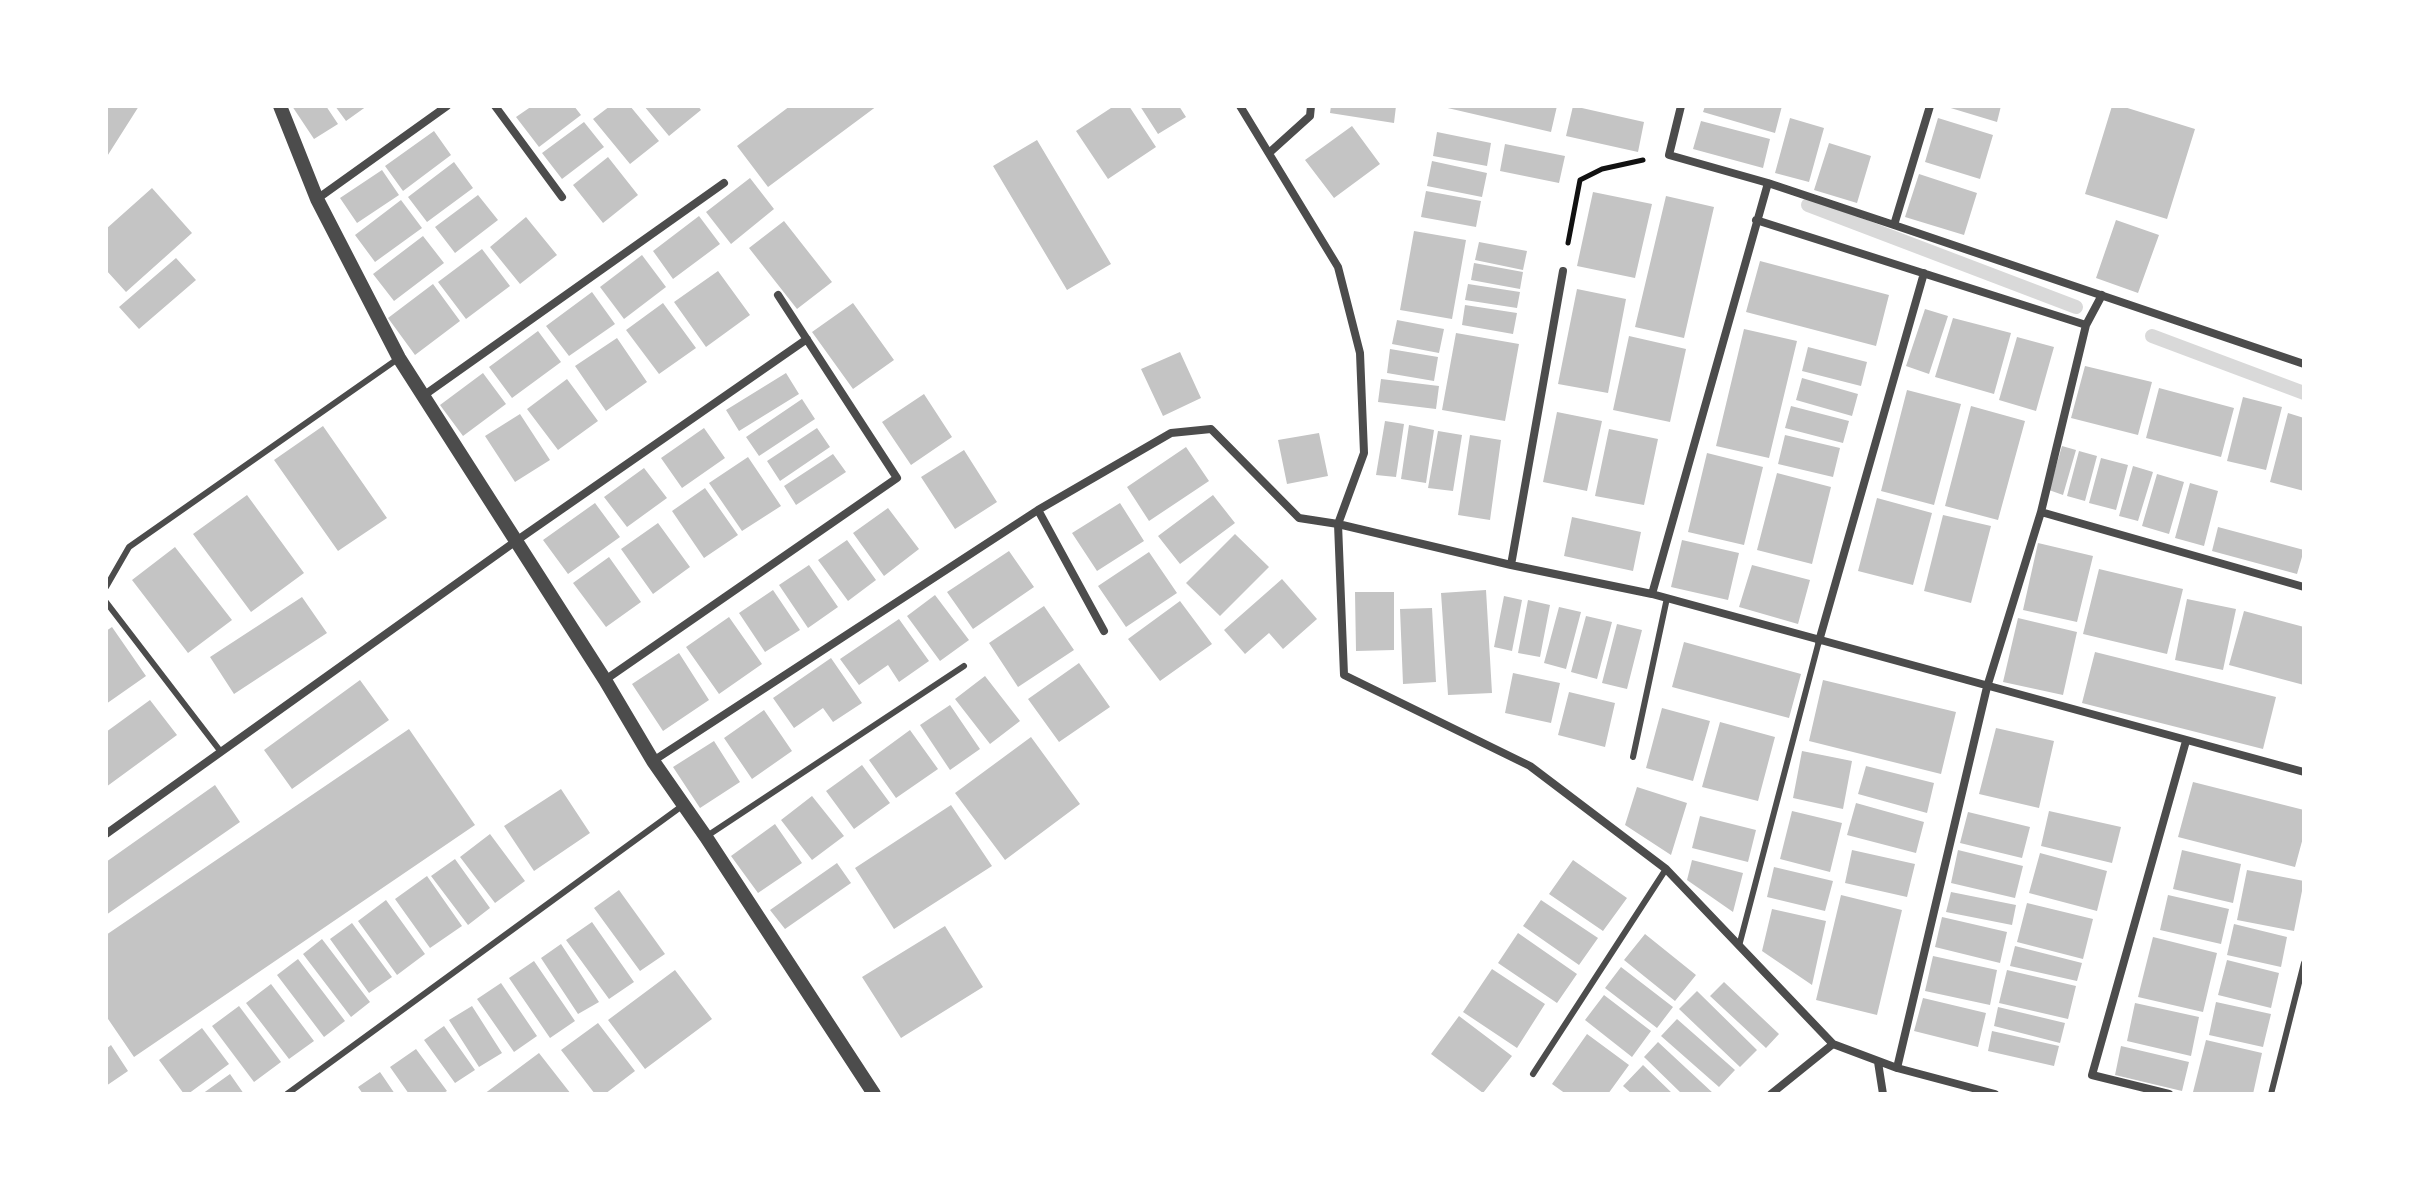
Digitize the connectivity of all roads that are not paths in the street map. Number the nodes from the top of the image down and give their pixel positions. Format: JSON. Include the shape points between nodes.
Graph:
{"nodes":[{"id":1,"x":280,"y":106,"type":"edge"},
{"id":2,"x":447,"y":106,"type":"edge"},
{"id":3,"x":495,"y":106,"type":"edge"},
{"id":4,"x":1240,"y":106,"type":"edge"},
{"id":5,"x":1311,"y":106,"type":"edge"},
{"id":6,"x":1681,"y":106,"type":"edge"},
{"id":7,"x":1930,"y":106,"type":"edge"},
{"id":8,"x":1269,"y":153,"type":"junction"},
{"id":9,"x":724,"y":183,"type":"dead end"},
{"id":10,"x":1768,"y":183,"type":"junction"},
{"id":11,"x":562,"y":197,"type":"dead end"},
{"id":12,"x":317,"y":199,"type":"junction"},
{"id":13,"x":1756,"y":220,"type":"junction"},
{"id":14,"x":1894,"y":225,"type":"junction"},
{"id":15,"x":1563,"y":271,"type":"road end"},
{"id":16,"x":1924,"y":273,"type":"junction"},
{"id":17,"x":778,"y":295,"type":"dead end"},
{"id":18,"x":2102,"y":295,"type":"junction"},
{"id":19,"x":2086,"y":325,"type":"junction"},
{"id":20,"x":807,"y":339,"type":"junction"},
{"id":21,"x":399,"y":358,"type":"junction"},
{"id":22,"x":2304,"y":364,"type":"edge"},
{"id":23,"x":423,"y":396,"type":"junction"},
{"id":24,"x":1038,"y":510,"type":"junction"},
{"id":25,"x":2041,"y":512,"type":"junction"},
{"id":26,"x":1338,"y":524,"type":"junction"},
{"id":27,"x":516,"y":541,"type":"junction"},
{"id":28,"x":1511,"y":565,"type":"junction"},
{"id":29,"x":106,"y":587,"type":"edge"},
{"id":30,"x":2304,"y":587,"type":"edge"},
{"id":31,"x":1652,"y":594,"type":"junction"},
{"id":32,"x":1667,"y":598,"type":"junction"},
{"id":33,"x":106,"y":602,"type":"edge"},
{"id":34,"x":1104,"y":631,"type":"dead end"},
{"id":35,"x":1819,"y":641,"type":"junction"},
{"id":36,"x":964,"y":666,"type":"dead end"},
{"id":37,"x":605,"y":680,"type":"junction"},
{"id":38,"x":1987,"y":687,"type":"junction"},
{"id":39,"x":2186,"y":741,"type":"junction"},
{"id":40,"x":221,"y":752,"type":"junction"},
{"id":41,"x":1633,"y":757,"type":"dead end"},
{"id":42,"x":653,"y":761,"type":"junction"},
{"id":43,"x":2304,"y":772,"type":"edge"},
{"id":44,"x":684,"y":805,"type":"junction"},
{"id":45,"x":106,"y":834,"type":"edge"},
{"id":46,"x":706,"y":837,"type":"junction"},
{"id":47,"x":1666,"y":869,"type":"junction"},
{"id":48,"x":1739,"y":946,"type":"junction"},
{"id":49,"x":2304,"y":963,"type":"edge"},
{"id":50,"x":1833,"y":1044,"type":"junction"},
{"id":51,"x":1878,"y":1062,"type":"junction"},
{"id":52,"x":1897,"y":1068,"type":"junction"},
{"id":53,"x":1533,"y":1074,"type":"dead end"},
{"id":54,"x":287,"y":1094,"type":"edge"},
{"id":55,"x":874,"y":1094,"type":"edge"},
{"id":56,"x":1771,"y":1094,"type":"edge"},
{"id":57,"x":1883,"y":1094,"type":"edge"},
{"id":58,"x":1995,"y":1094,"type":"edge"},
{"id":59,"x":2169,"y":1094,"type":"edge"},
{"id":60,"x":2271,"y":1094,"type":"edge"}],
"edges":[{"from":1,"to":12,"type":"street"},
{"from":2,"to":12,"type":"street"},
{"from":3,"to":11,"type":"street"},
{"from":4,"to":8,"type":"street"},
{"from":5,"to":8,"type":"street","via":[[1310,116]]},
{"from":6,"to":10,"type":"street","via":[[1669,155]]},
{"from":7,"to":14,"type":"street"},
{"from":8,"to":26,"type":"street","via":[[1338,267],[1360,353],[1364,453]]},
{"from":9,"to":23,"type":"street"},
{"from":10,"to":13,"type":"street"},
{"from":10,"to":14,"type":"street"},
{"from":12,"to":21,"type":"street"},
{"from":13,"to":16,"type":"street"},
{"from":13,"to":31,"type":"street"},
{"from":14,"to":18,"type":"street"},
{"from":15,"to":28,"type":"street"},
{"from":16,"to":19,"type":"street"},
{"from":16,"to":35,"type":"street"},
{"from":17,"to":20,"type":"street"},
{"from":18,"to":19,"type":"street"},
{"from":18,"to":22,"type":"street"},
{"from":19,"to":25,"type":"street"},
{"from":20,"to":27,"type":"street"},
{"from":20,"to":37,"type":"street","via":[[897,478]]},
{"from":21,"to":23,"type":"street"},
{"from":21,"to":29,"type":"lane","via":[[129,547]]},
{"from":23,"to":27,"type":"street"},
{"from":24,"to":26,"type":"street","via":[[1171,433],[1211,429],[1299,518]]},
{"from":24,"to":34,"type":"street"},
{"from":24,"to":42,"type":"street"},
{"from":25,"to":30,"type":"street"},
{"from":25,"to":38,"type":"street"},
{"from":26,"to":28,"type":"street"},
{"from":26,"to":47,"type":"street","via":[[1344,675],[1530,766]]},
{"from":27,"to":37,"type":"street"},
{"from":27,"to":40,"type":"street"},
{"from":28,"to":31,"type":"street"},
{"from":31,"to":32,"type":"street"},
{"from":32,"to":35,"type":"street"},
{"from":32,"to":41,"type":"lane"},
{"from":33,"to":40,"type":"lane"},
{"from":35,"to":38,"type":"street"},
{"from":35,"to":48,"type":"lane"},
{"from":36,"to":46,"type":"lane"},
{"from":37,"to":42,"type":"street"},
{"from":38,"to":39,"type":"street"},
{"from":38,"to":52,"type":"street"},
{"from":39,"to":43,"type":"street"},
{"from":39,"to":59,"type":"street","via":[[2092,1075]]},
{"from":40,"to":45,"type":"street"},
{"from":42,"to":44,"type":"street"},
{"from":44,"to":46,"type":"street"},
{"from":44,"to":54,"type":"lane"},
{"from":46,"to":55,"type":"street"},
{"from":47,"to":48,"type":"street"},
{"from":47,"to":53,"type":"lane"},
{"from":48,"to":50,"type":"street"},
{"from":49,"to":60,"type":"lane"},
{"from":50,"to":51,"type":"street"},
{"from":50,"to":56,"type":"street"},
{"from":51,"to":52,"type":"street"},
{"from":51,"to":57,"type":"street"},
{"from":52,"to":58,"type":"street"}]}
